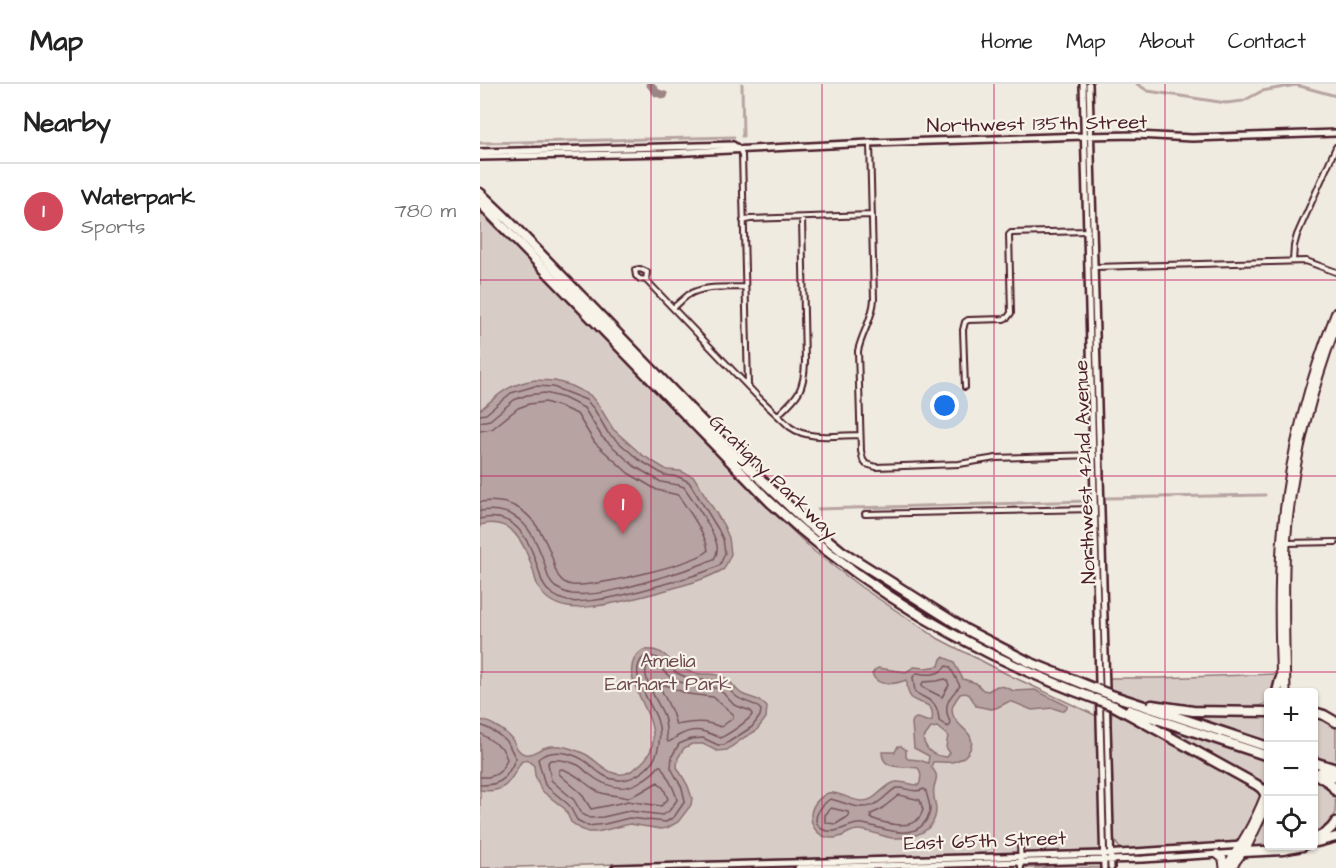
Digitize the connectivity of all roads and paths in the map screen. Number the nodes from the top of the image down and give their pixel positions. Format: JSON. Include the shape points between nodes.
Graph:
{"nodes":[{"id":1,"x":1083,"y":84,"type":"edge"},
{"id":2,"x":1089,"y":84,"type":"edge"},
{"id":3,"x":1336,"y":133,"type":"edge"},
{"id":4,"x":1087,"y":136,"type":"junction"},
{"id":5,"x":870,"y":143,"type":"junction"},
{"id":6,"x":1336,"y":147,"type":"edge"},
{"id":7,"x":739,"y":148,"type":"junction"},
{"id":8,"x":480,"y":152,"type":"edge"},
{"id":9,"x":559,"y":153,"type":"junction"},
{"id":10,"x":480,"y":157,"type":"edge"},
{"id":11,"x":480,"y":193,"type":"edge"},
{"id":12,"x":480,"y":203,"type":"edge"},
{"id":13,"x":872,"y":215,"type":"junction"},
{"id":14,"x":802,"y":218,"type":"junction"},
{"id":15,"x":743,"y":221,"type":"junction"},
{"id":16,"x":1087,"y":231,"type":"junction"},
{"id":17,"x":1094,"y":231,"type":"junction"},
{"id":18,"x":1293,"y":261,"type":"junction"},
{"id":19,"x":1095,"y":267,"type":"junction"},
{"id":20,"x":1088,"y":268,"type":"junction"},
{"id":21,"x":1336,"y":272,"type":"edge"},
{"id":22,"x":648,"y":282,"type":"dead end"},
{"id":23,"x":745,"y":288,"type":"junction"},
{"id":24,"x":673,"y":308,"type":"junction"},
{"id":25,"x":1336,"y":312,"type":"edge"},
{"id":26,"x":1336,"y":326,"type":"edge"},
{"id":27,"x":748,"y":386,"type":"junction"},
{"id":28,"x":965,"y":387,"type":"dead end"},
{"id":29,"x":1091,"y":388,"type":"junction"},
{"id":30,"x":1098,"y":388,"type":"junction"},
{"id":31,"x":778,"y":415,"type":"junction"},
{"id":32,"x":1092,"y":421,"type":"junction"},
{"id":33,"x":1099,"y":421,"type":"junction"},
{"id":34,"x":860,"y":435,"type":"junction"},
{"id":35,"x":1093,"y":455,"type":"junction"},
{"id":36,"x":1100,"y":455,"type":"junction"},
{"id":37,"x":1094,"y":509,"type":"junction"},
{"id":38,"x":865,"y":514,"type":"dead end"},
{"id":39,"x":1336,"y":542,"type":"edge"},
{"id":40,"x":1284,"y":544,"type":"junction"},
{"id":41,"x":1096,"y":570,"type":"junction"},
{"id":42,"x":1103,"y":570,"type":"junction"},
{"id":43,"x":1098,"y":640,"type":"junction"},
{"id":44,"x":1105,"y":640,"type":"junction"},
{"id":45,"x":1280,"y":680,"type":"joint"},
{"id":46,"x":1279,"y":688,"type":"edge"},
{"id":47,"x":1286,"y":688,"type":"edge"},
{"id":48,"x":1096,"y":694,"type":"junction"},
{"id":49,"x":1114,"y":701,"type":"junction"},
{"id":50,"x":1264,"y":706,"type":"edge"},
{"id":51,"x":1246,"y":711,"type":"junction"},
{"id":52,"x":1264,"y":712,"type":"edge"},
{"id":53,"x":1318,"y":713,"type":"edge"},
{"id":54,"x":1336,"y":722,"type":"edge"},
{"id":55,"x":1264,"y":745,"type":"edge"},
{"id":56,"x":1264,"y":754,"type":"edge"},
{"id":57,"x":1318,"y":763,"type":"edge"},
{"id":58,"x":1336,"y":769,"type":"edge"},
{"id":59,"x":1318,"y":772,"type":"edge"},
{"id":60,"x":1318,"y":774,"type":"edge"},
{"id":61,"x":1336,"y":777,"type":"edge"},
{"id":62,"x":1264,"y":791,"type":"edge"},
{"id":63,"x":1336,"y":791,"type":"edge"},
{"id":64,"x":1267,"y":796,"type":"edge"},
{"id":65,"x":1336,"y":822,"type":"edge"},
{"id":66,"x":1318,"y":836,"type":"edge"},
{"id":67,"x":1336,"y":837,"type":"edge"},
{"id":68,"x":1318,"y":842,"type":"edge"},
{"id":69,"x":1020,"y":844,"type":"dead end"},
{"id":70,"x":1242,"y":849,"type":"junction"},
{"id":71,"x":1264,"y":850,"type":"edge"},
{"id":72,"x":1217,"y":854,"type":"junction"},
{"id":73,"x":1104,"y":857,"type":"junction"},
{"id":74,"x":1111,"y":857,"type":"junction"},
{"id":75,"x":1021,"y":862,"type":"edge"},
{"id":76,"x":934,"y":864,"type":"edge"},
{"id":77,"x":847,"y":865,"type":"edge"},
{"id":78,"x":761,"y":866,"type":"edge"},
{"id":79,"x":669,"y":867,"type":"edge"},
{"id":80,"x":615,"y":868,"type":"edge"},
{"id":81,"x":798,"y":868,"type":"edge"},
{"id":82,"x":1104,"y":868,"type":"edge"},
{"id":83,"x":1111,"y":868,"type":"edge"},
{"id":84,"x":1224,"y":868,"type":"edge"},
{"id":85,"x":1231,"y":868,"type":"edge"}],
"edges":[{"from":1,"to":4,"type":"main road","name":"Northwest 42nd Avenue"},
{"from":2,"to":4,"type":"main road","name":"Northwest 42nd Avenue"},
{"from":3,"to":4,"type":"main road","name":"Northwest 135th Street","via":[[1192,138]]},
{"from":4,"to":5,"type":"main road","name":"Northwest 135th Street"},
{"from":4,"to":16,"type":"main road","name":"Northwest 42nd Avenue"},
{"from":4,"to":17,"type":"main road","name":"Northwest 42nd Avenue"},
{"from":5,"to":7,"type":"main road","name":"Northwest 135th Street"},
{"from":5,"to":13,"type":"street"},
{"from":6,"to":18,"type":"street","via":[[1297,235]]},
{"from":7,"to":9,"type":"main road","name":"Northwest 135th Street","via":[[668,153]]},
{"from":7,"to":15,"type":"street"},
{"from":8,"to":9,"type":"main road","name":"Northwest 135th Street"},
{"from":9,"to":10,"type":"main road","name":"Northwest 135th Street"},
{"from":11,"to":48,"type":"highway","name":"Gratigny Parkway","via":[[731,451],[807,523],[843,552],[965,629]]},
{"from":12,"to":48,"type":"highway","name":"Gratigny Parkway","via":[[762,494],[829,554],[888,596],[987,653],[1052,683]]},
{"from":13,"to":14,"type":"street"},
{"from":13,"to":34,"type":"street","via":[[874,299],[858,351]]},
{"from":14,"to":15,"type":"street"},
{"from":14,"to":31,"type":"street","via":[[806,362],[801,389]]},
{"from":15,"to":23,"type":"street"},
{"from":16,"to":17,"type":"street"},
{"from":16,"to":20,"type":"main road","name":"Northwest 42nd Avenue"},
{"from":16,"to":28,"type":"street","via":[[1011,233],[1011,313],[1004,319],[965,322]]},
{"from":17,"to":19,"type":"main road","name":"Northwest 42nd Avenue"},
{"from":18,"to":19,"type":"street"},
{"from":18,"to":21,"type":"street","via":[[1306,261]]},
{"from":19,"to":20,"type":"main road"},
{"from":19,"to":30,"type":"main road","name":"Northwest 42nd Avenue"},
{"from":20,"to":29,"type":"main road","name":"Northwest 42nd Avenue"},
{"from":22,"to":24,"type":"street"},
{"from":23,"to":24,"type":"street","via":[[695,291]]},
{"from":23,"to":27,"type":"street"},
{"from":24,"to":27,"type":"street"},
{"from":25,"to":40,"type":"main road","via":[[1300,425],[1288,482]]},
{"from":26,"to":40,"type":"main road","via":[[1303,432]]},
{"from":27,"to":31,"type":"street"},
{"from":29,"to":30,"type":"main road"},
{"from":29,"to":32,"type":"main road","name":"Northwest 42nd Avenue"},
{"from":30,"to":33,"type":"main road","name":"Northwest 42nd Avenue"},
{"from":31,"to":34,"type":"street","via":[[795,431],[809,435]]},
{"from":32,"to":33,"type":"main road"},
{"from":32,"to":35,"type":"main road","name":"Northwest 42nd Avenue"},
{"from":33,"to":36,"type":"main road","name":"Northwest 42nd Avenue"},
{"from":34,"to":35,"type":"street","via":[[861,455],[866,464],[876,467]]},
{"from":35,"to":36,"type":"street"},
{"from":35,"to":37,"type":"main road","name":"Northwest 42nd Avenue"},
{"from":36,"to":42,"type":"main road","name":"Northwest 42nd Avenue"},
{"from":37,"to":38,"type":"street"},
{"from":37,"to":41,"type":"main road","name":"Northwest 42nd Avenue"},
{"from":39,"to":40,"type":"street"},
{"from":40,"to":45,"type":"main road","via":[[1279,601]]},
{"from":40,"to":47,"type":"main road"},
{"from":41,"to":42,"type":"main road"},
{"from":41,"to":43,"type":"main road","name":"Northwest 42nd Avenue"},
{"from":42,"to":44,"type":"main road","name":"Northwest 42nd Avenue"},
{"from":43,"to":44,"type":"main road"},
{"from":43,"to":73,"type":"main road","name":"Northwest 42nd Avenue"},
{"from":44,"to":74,"type":"main road","name":"Northwest 42nd Avenue"},
{"from":45,"to":46,"type":"highway"},
{"from":48,"to":49,"type":"highway","name":"Gratigny Parkway","bridge":true},
{"from":49,"to":51,"type":"highway","via":[[1178,709]]},
{"from":49,"to":55,"type":"highway","name":"Gratigny Parkway"},
{"from":49,"to":56,"type":"highway","name":"Gratigny Parkway"},
{"from":49,"to":62,"type":"highway"},
{"from":50,"to":51,"type":"highway"},
{"from":51,"to":52,"type":"highway"},
{"from":53,"to":54,"type":"highway"},
{"from":57,"to":58,"type":"highway"},
{"from":59,"to":61,"type":"highway"},
{"from":60,"to":63,"type":"highway"},
{"from":64,"to":70,"type":"main road"},
{"from":65,"to":66,"type":"highway"},
{"from":67,"to":68,"type":"highway"},
{"from":69,"to":75,"type":"street"},
{"from":70,"to":71,"type":"highway"},
{"from":70,"to":72,"type":"main road","name":"East 65th Street"},
{"from":70,"to":74,"type":"main road","name":"East 65th Street"},
{"from":70,"to":84,"type":"main road"},
{"from":70,"to":85,"type":"main road"},
{"from":72,"to":74,"type":"main road","name":"East 65th Street"},
{"from":72,"to":84,"type":"main road","via":[[1223,859]]},
{"from":73,"to":74,"type":"main road","name":"East 65th Street"},
{"from":73,"to":75,"type":"main road","name":"East 65th Street"},
{"from":73,"to":82,"type":"main road","name":"Northwest 42nd Avenue"},
{"from":74,"to":83,"type":"main road","name":"Northwest 42nd Avenue"},
{"from":75,"to":76,"type":"main road","name":"East 65th Street"},
{"from":76,"to":77,"type":"main road","name":"East 65th Street"},
{"from":77,"to":78,"type":"main road","name":"East 65th Street"},
{"from":77,"to":81,"type":"main road","name":"East 65th Street"},
{"from":78,"to":79,"type":"main road","name":"East 65th Street"},
{"from":79,"to":80,"type":"main road","name":"East 65th Street"}]}
